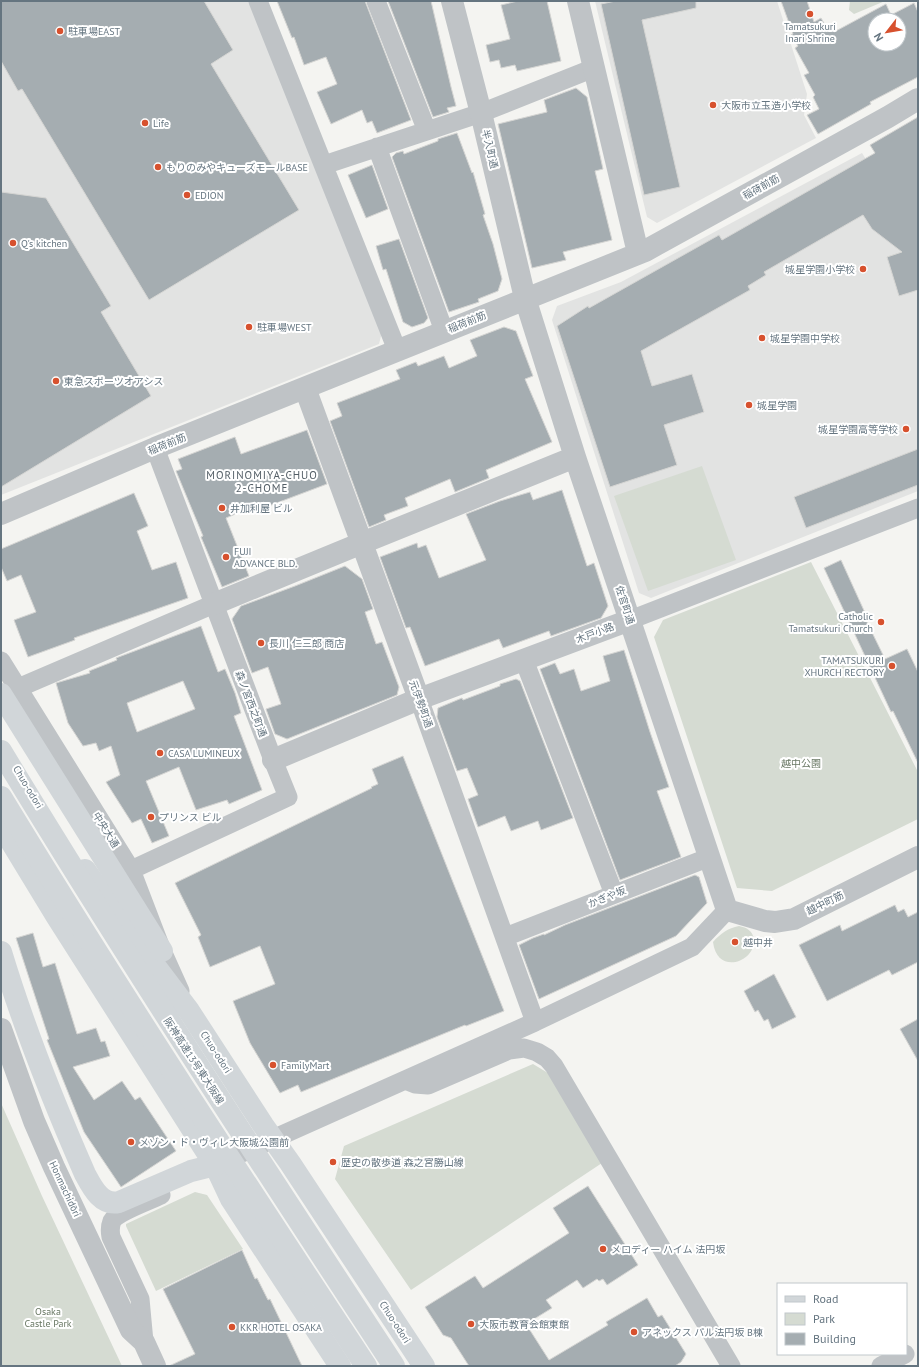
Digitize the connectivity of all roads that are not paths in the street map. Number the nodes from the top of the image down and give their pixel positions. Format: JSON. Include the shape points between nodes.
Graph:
{"nodes":[{"id":1,"x":258,"y":1,"type":"edge"},
{"id":2,"x":376,"y":1,"type":"edge"},
{"id":3,"x":452,"y":1,"type":"edge"},
{"id":4,"x":578,"y":1,"type":"edge"},
{"id":5,"x":594,"y":68,"type":"junction"},
{"id":6,"x":918,"y":100,"type":"edge"},
{"id":7,"x":481,"y":113,"type":"junction"},
{"id":8,"x":428,"y":131,"type":"junction"},
{"id":9,"x":377,"y":147,"type":"junction"},
{"id":10,"x":324,"y":165,"type":"junction"},
{"id":11,"x":638,"y":253,"type":"junction"},
{"id":12,"x":525,"y":298,"type":"junction"},
{"id":13,"x":444,"y":331,"type":"junction"},
{"id":14,"x":397,"y":350,"type":"junction"},
{"id":15,"x":305,"y":388,"type":"junction"},
{"id":16,"x":155,"y":448,"type":"junction"},
{"id":17,"x":575,"y":457,"type":"junction"},
{"id":18,"x":918,"y":508,"type":"edge"},
{"id":19,"x":1,"y":514,"type":"edge"},
{"id":20,"x":362,"y":542,"type":"junction"},
{"id":21,"x":214,"y":604,"type":"junction"},
{"id":22,"x":630,"y":620,"type":"junction"},
{"id":23,"x":524,"y":660,"type":"junction"},
{"id":24,"x":1,"y":661,"type":"edge"},
{"id":25,"x":9,"y":691,"type":"edge"},
{"id":26,"x":419,"y":699,"type":"junction"},
{"id":27,"x":1,"y":742,"type":"edge"},
{"id":28,"x":1,"y":751,"type":"edge"},
{"id":29,"x":273,"y":760,"type":"junction"},
{"id":30,"x":1,"y":797,"type":"edge"},
{"id":31,"x":1,"y":825,"type":"edge"},
{"id":32,"x":710,"y":857,"type":"junction"},
{"id":33,"x":918,"y":857,"type":"edge"},
{"id":34,"x":131,"y":870,"type":"junction"},
{"id":35,"x":614,"y":894,"type":"junction"},
{"id":36,"x":727,"y":910,"type":"junction"},
{"id":37,"x":505,"y":938,"type":"junction"},
{"id":38,"x":162,"y":951,"type":"junction"},
{"id":39,"x":1,"y":952,"type":"edge"},
{"id":40,"x":190,"y":1011,"type":"junction"},
{"id":41,"x":535,"y":1022,"type":"junction"},
{"id":42,"x":1,"y":1029,"type":"edge"},
{"id":43,"x":405,"y":1080,"type":"junction"},
{"id":44,"x":273,"y":1139,"type":"junction"},
{"id":45,"x":215,"y":1165,"type":"junction"},
{"id":46,"x":144,"y":1342,"type":"junction"},
{"id":47,"x":918,"y":1348,"type":"edge"},
{"id":48,"x":907,"y":1354,"type":"edge"},
{"id":49,"x":904,"y":1355,"type":"edge"},
{"id":50,"x":155,"y":1366,"type":"edge"},
{"id":51,"x":340,"y":1366,"type":"edge"},
{"id":52,"x":366,"y":1366,"type":"edge"},
{"id":53,"x":394,"y":1366,"type":"edge"},
{"id":54,"x":424,"y":1366,"type":"edge"},
{"id":55,"x":732,"y":1366,"type":"edge"},
{"id":56,"x":881,"y":1366,"type":"edge"}],
"edges":[{"from":1,"to":10,"type":"street"},
{"from":2,"to":8,"type":"street"},
{"from":3,"to":7,"type":"street","name":"半入町通"},
{"from":4,"to":5,"type":"street"},
{"from":5,"to":7,"type":"street"},
{"from":5,"to":11,"type":"street"},
{"from":6,"to":11,"type":"street","name":"稲荷前筋"},
{"from":7,"to":8,"type":"street"},
{"from":7,"to":12,"type":"street","name":"半入町通"},
{"from":8,"to":9,"type":"street"},
{"from":9,"to":10,"type":"street"},
{"from":9,"to":13,"type":"street"},
{"from":10,"to":14,"type":"street"},
{"from":11,"to":12,"type":"street","name":"稲荷前筋"},
{"from":12,"to":13,"type":"street","name":"稲荷前筋"},
{"from":12,"to":17,"type":"street","name":"佐官町通"},
{"from":13,"to":14,"type":"street","name":"稲荷前筋"},
{"from":14,"to":15,"type":"street","name":"稲荷前筋"},
{"from":15,"to":16,"type":"street","name":"稲荷前筋"},
{"from":15,"to":20,"type":"street","name":"元伊勢町通"},
{"from":16,"to":19,"type":"street","name":"稲荷前筋"},
{"from":16,"to":21,"type":"street","name":"森ノ宮西之町通"},
{"from":17,"to":20,"type":"street"},
{"from":17,"to":22,"type":"street","name":"佐官町通"},
{"from":18,"to":22,"type":"street","name":"木戸小路"},
{"from":20,"to":21,"type":"street"},
{"from":20,"to":26,"type":"street","name":"元伊勢町通"},
{"from":21,"to":25,"type":"street"},
{"from":21,"to":29,"type":"street","name":"森ノ宮西之町通"},
{"from":22,"to":23,"type":"street","name":"木戸小路"},
{"from":22,"to":32,"type":"street","name":"佐官町通"},
{"from":23,"to":26,"type":"street","name":"木戸小路"},
{"from":23,"to":35,"type":"street"},
{"from":24,"to":25,"type":"street","name":"中央大通"},
{"from":25,"to":34,"type":"street","name":"中央大通"},
{"from":25,"to":38,"type":"main road","via":[[66,796]]},
{"from":26,"to":29,"type":"street","name":"木戸小路"},
{"from":26,"to":37,"type":"street","name":"元伊勢町通"},
{"from":27,"to":40,"type":"main road","name":"Chuo-odori","via":[[47,817],[127,929]]},
{"from":28,"to":53,"type":"main road","name":"阪神高速13号東大阪線","via":[[168,1021]]},
{"from":29,"to":34,"type":"street","name":"森ノ宮西之町通","via":[[288,797]]},
{"from":30,"to":52,"type":"main road","via":[[48,876],[182,1086]]},
{"from":31,"to":45,"type":"main road"},
{"from":32,"to":35,"type":"street","name":"かぎや坂"},
{"from":32,"to":36,"type":"street","name":"佐官町通"},
{"from":33,"to":36,"type":"street","name":"越中町筋","via":[[794,919],[765,921]]},
{"from":34,"to":38,"type":"street","name":"中央大通"},
{"from":35,"to":37,"type":"street","name":"かぎや坂"},
{"from":36,"to":41,"type":"street","via":[[692,947]]},
{"from":37,"to":41,"type":"street","name":"元伊勢町通"},
{"from":38,"to":40,"type":"street","name":"中央大通"},
{"from":39,"to":45,"type":"main road","via":[[41,1069],[70,1139],[99,1196],[113,1203],[191,1171]]},
{"from":40,"to":44,"type":"main road","name":"Chuo-odori"},
{"from":41,"to":43,"type":"street"},
{"from":42,"to":46,"type":"street","name":"Honmachidōri","via":[[54,1167],[131,1330]]},
{"from":43,"to":44,"type":"street"},
{"from":43,"to":55,"type":"street","via":[[428,1085],[509,1050],[524,1048],[547,1058]]},
{"from":44,"to":45,"type":"street"},
{"from":44,"to":54,"type":"main road","name":"Chuo-odori"},
{"from":45,"to":46,"type":"street","via":[[196,1180],[122,1213],[112,1222],[111,1237],[140,1299]]},
{"from":45,"to":51,"type":"main road","via":[[231,1199]]},
{"from":46,"to":50,"type":"street"},
{"from":47,"to":48,"type":"street"},
{"from":49,"to":56,"type":"street"}]}
